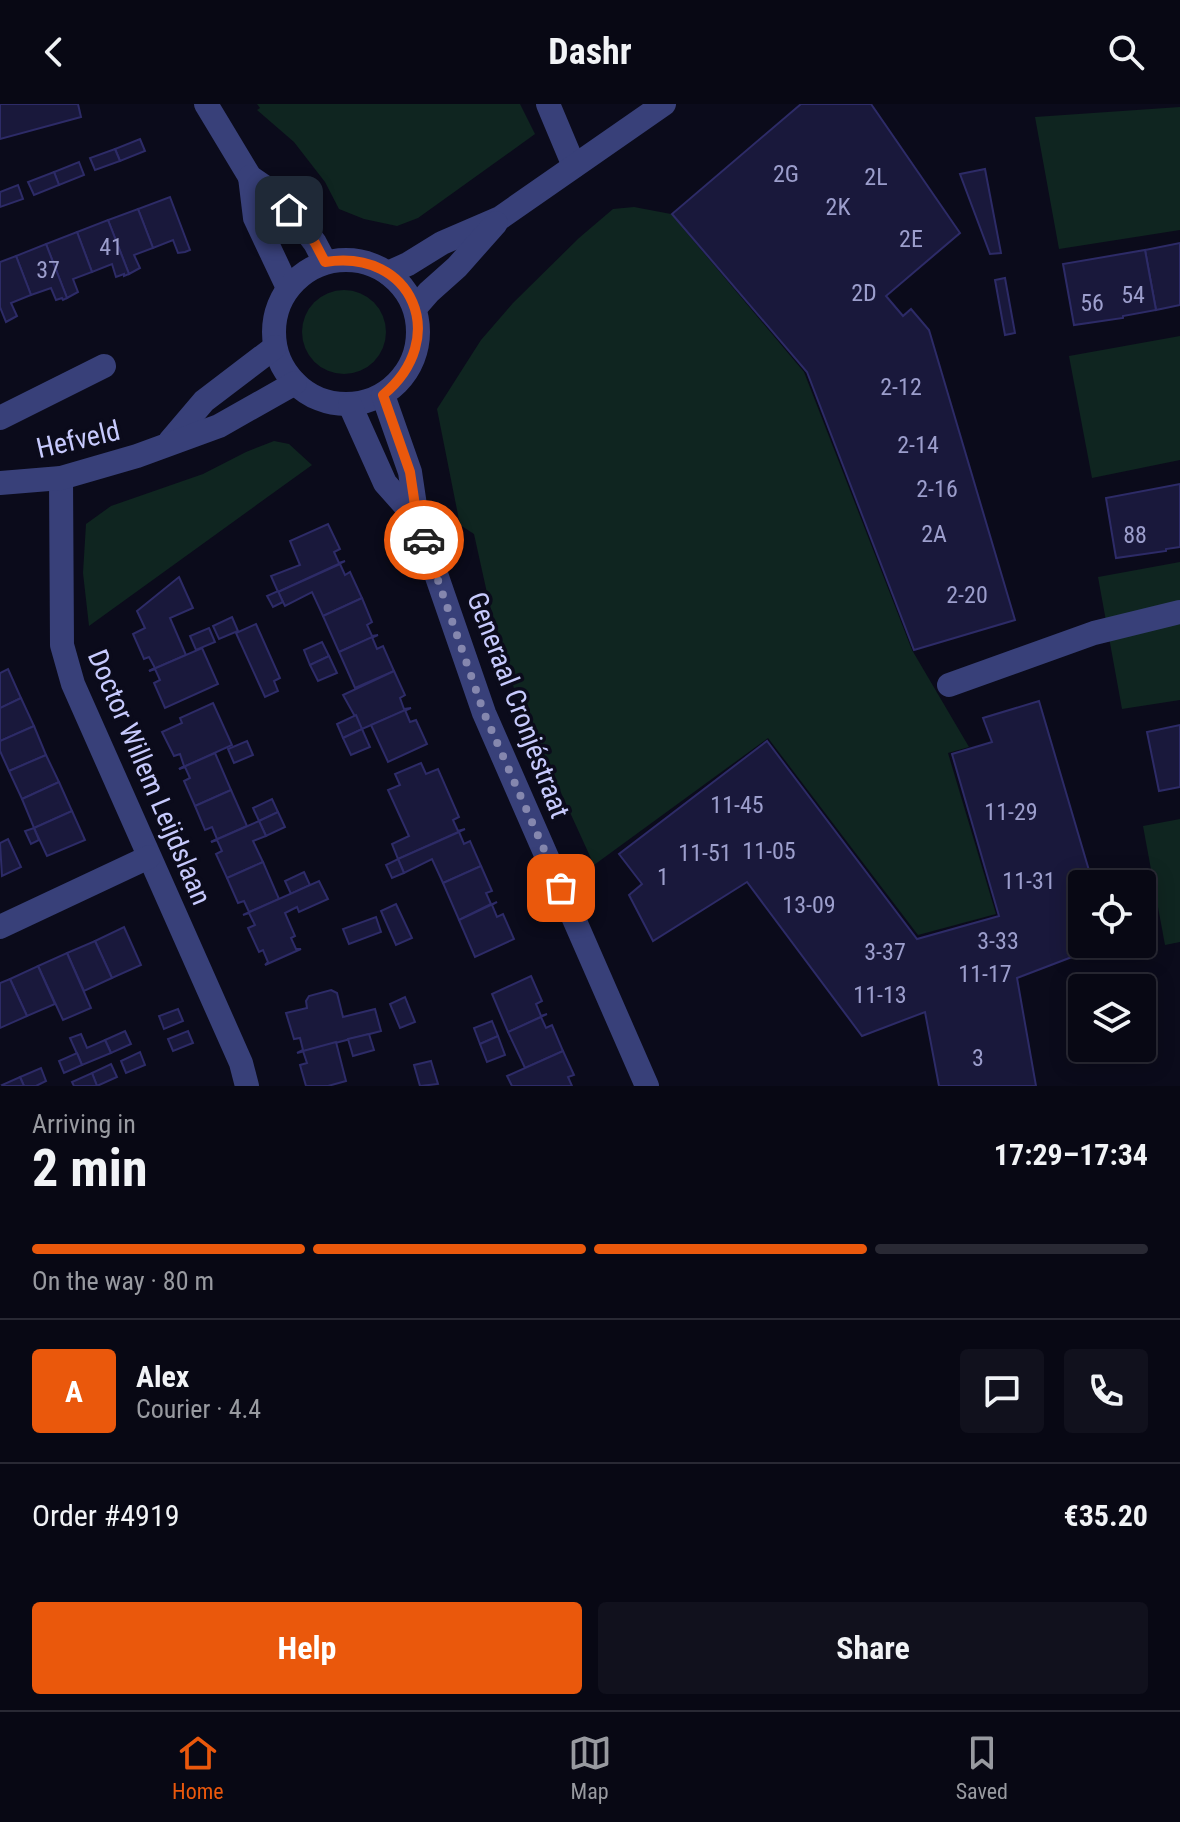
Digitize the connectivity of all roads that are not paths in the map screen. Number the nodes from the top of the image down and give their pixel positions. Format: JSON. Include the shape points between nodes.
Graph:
{"nodes":[{"id":1,"x":206,"y":104,"type":"edge"},
{"id":2,"x":548,"y":104,"type":"edge"},
{"id":3,"x":664,"y":104,"type":"edge"},
{"id":4,"x":574,"y":166,"type":"junction"},
{"id":5,"x":250,"y":177,"type":"junction"},
{"id":6,"x":500,"y":218,"type":"junction"},
{"id":7,"x":325,"y":262,"type":"junction"},
{"id":8,"x":388,"y":273,"type":"junction"},
{"id":9,"x":288,"y":288,"type":"junction"},
{"id":10,"x":415,"y":308,"type":"junction"},
{"id":11,"x":275,"y":347,"type":"junction"},
{"id":12,"x":104,"y":366,"type":"dead end"},
{"id":13,"x":295,"y":383,"type":"junction"},
{"id":14,"x":383,"y":395,"type":"junction"},
{"id":15,"x":350,"y":405,"type":"junction"},
{"id":16,"x":0,"y":418,"type":"edge"},
{"id":17,"x":168,"y":443,"type":"junction"},
{"id":18,"x":61,"y":478,"type":"junction"},
{"id":19,"x":0,"y":483,"type":"edge"},
{"id":20,"x":417,"y":519,"type":"junction"},
{"id":21,"x":1180,"y":612,"type":"edge"},
{"id":22,"x":949,"y":685,"type":"dead end"},
{"id":23,"x":149,"y":857,"type":"junction"},
{"id":24,"x":0,"y":927,"type":"edge"},
{"id":25,"x":247,"y":1086,"type":"edge"},
{"id":26,"x":647,"y":1086,"type":"edge"}],
"edges":[{"from":1,"to":5,"type":"street"},
{"from":2,"to":4,"type":"street"},
{"from":3,"to":4,"type":"street"},
{"from":4,"to":6,"type":"street"},
{"from":5,"to":7,"type":"street","via":[[282,199]]},
{"from":5,"to":9,"type":"street","via":[[255,218]]},
{"from":6,"to":8,"type":"street"},
{"from":6,"to":10,"type":"street"},
{"from":7,"to":8,"type":"street","via":[[358,260]]},
{"from":7,"to":9,"type":"street"},
{"from":8,"to":10,"type":"street"},
{"from":9,"to":11,"type":"street","via":[[275,316]]},
{"from":10,"to":14,"type":"street","via":[[418,328],[410,367]]},
{"from":11,"to":13,"type":"street"},
{"from":11,"to":17,"type":"street","name":"Hefveld","via":[[204,401]]},
{"from":12,"to":16,"type":"street","name":"Hefveld"},
{"from":13,"to":15,"type":"street","via":[[311,396]]},
{"from":13,"to":17,"type":"street","name":"Hefveld","via":[[219,426]]},
{"from":14,"to":15,"type":"street"},
{"from":14,"to":20,"type":"street","name":"Generaal Cronjéstraat","via":[[410,472]]},
{"from":15,"to":20,"type":"street","name":"Generaal Cronjéstraat","via":[[385,483]]},
{"from":17,"to":18,"type":"street","name":"Hefveld"},
{"from":18,"to":19,"type":"street","name":"Hefveld"},
{"from":18,"to":23,"type":"street","name":"Doctor Willem Leijdslaan","via":[[62,645],[73,684]]},
{"from":20,"to":26,"type":"street","name":"Generaal Cronjéstraat","via":[[484,713]]},
{"from":21,"to":22,"type":"street","via":[[1094,633]]},
{"from":23,"to":24,"type":"street"},
{"from":23,"to":25,"type":"street","name":"Doctor Willem Leijdslaan"}]}
